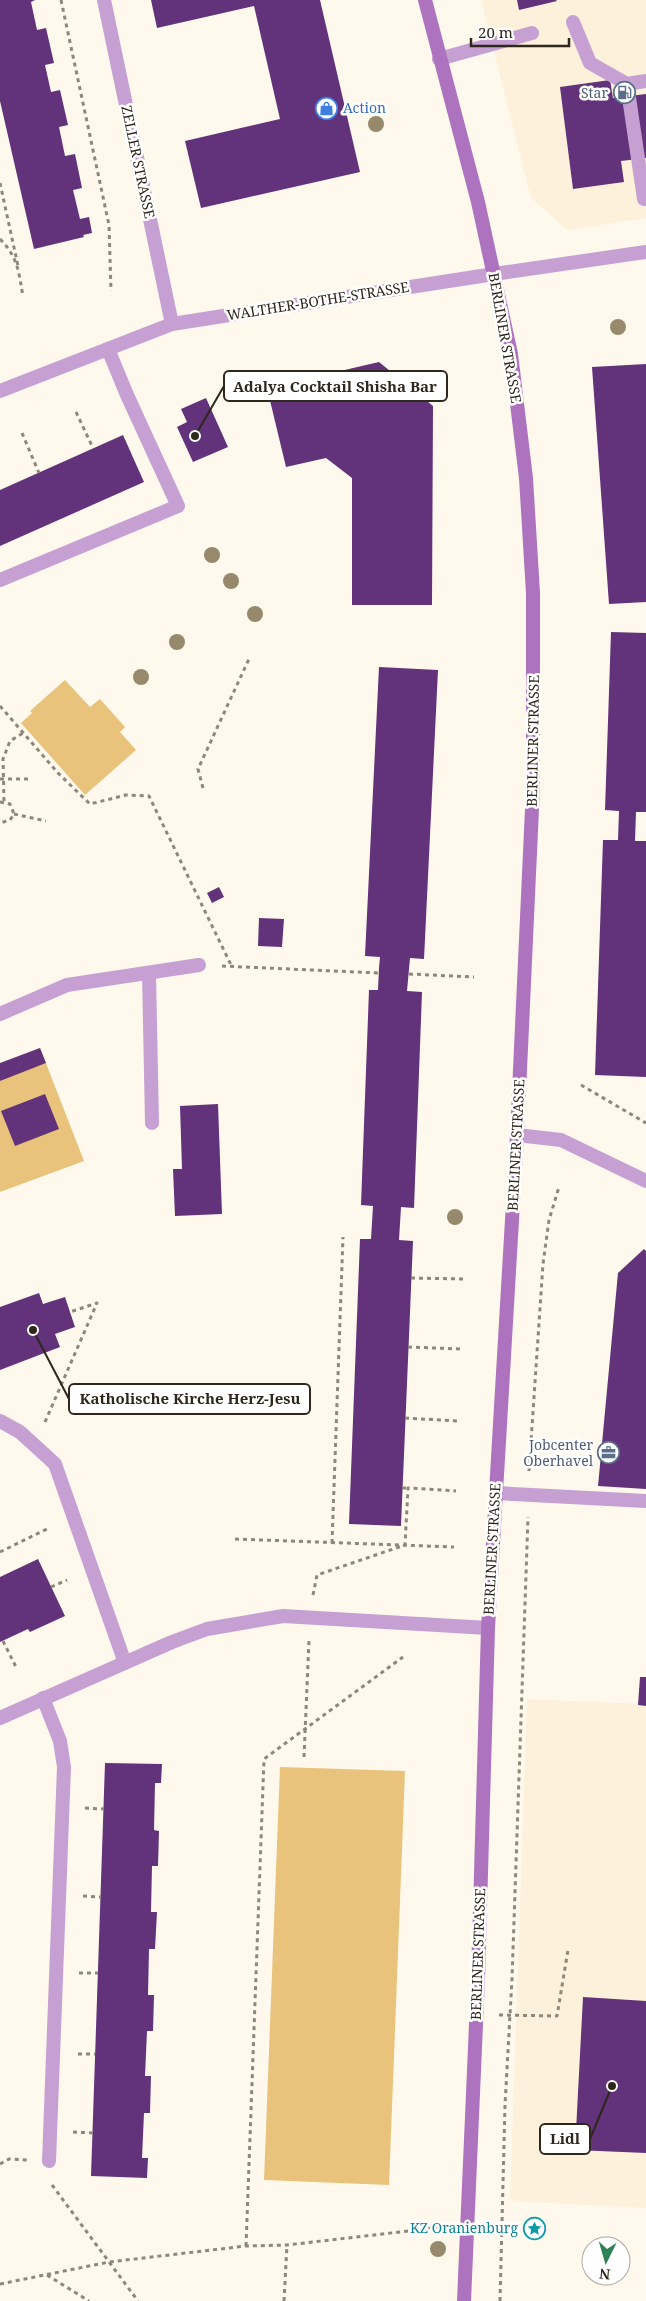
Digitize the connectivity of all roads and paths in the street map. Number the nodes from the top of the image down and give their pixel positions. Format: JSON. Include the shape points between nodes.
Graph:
{"nodes":[{"id":1,"x":61,"y":0,"type":"edge"},
{"id":2,"x":104,"y":0,"type":"edge"},
{"id":3,"x":425,"y":0,"type":"edge"},
{"id":4,"x":573,"y":22,"type":"dead end"},
{"id":5,"x":532,"y":33,"type":"dead end"},
{"id":6,"x":439,"y":59,"type":"junction"},
{"id":7,"x":646,"y":81,"type":"edge"},
{"id":8,"x":627,"y":84,"type":"junction"},
{"id":9,"x":0,"y":183,"type":"edge"},
{"id":10,"x":644,"y":199,"type":"dead end"},
{"id":11,"x":0,"y":239,"type":"edge"},
{"id":12,"x":646,"y":252,"type":"edge"},
{"id":13,"x":18,"y":266,"type":"junction"},
{"id":14,"x":494,"y":274,"type":"junction"},
{"id":15,"x":111,"y":291,"type":"dead end"},
{"id":16,"x":23,"y":297,"type":"dead end"},
{"id":17,"x":172,"y":324,"type":"junction"},
{"id":18,"x":108,"y":348,"type":"junction"},
{"id":19,"x":0,"y":391,"type":"edge"},
{"id":20,"x":76,"y":412,"type":"dead end"},
{"id":21,"x":22,"y":433,"type":"dead end"},
{"id":22,"x":94,"y":448,"type":"dead end"},
{"id":23,"x":39,"y":473,"type":"dead end"},
{"id":24,"x":0,"y":580,"type":"edge"},
{"id":25,"x":249,"y":659,"type":"dead end"},
{"id":26,"x":0,"y":706,"type":"edge"},
{"id":27,"x":23,"y":733,"type":"junction"},
{"id":28,"x":2,"y":778,"type":"edge"},
{"id":29,"x":31,"y":779,"type":"dead end"},
{"id":30,"x":203,"y":788,"type":"dead end"},
{"id":31,"x":2,"y":802,"type":"edge"},
{"id":32,"x":14,"y":814,"type":"junction"},
{"id":33,"x":46,"y":821,"type":"dead end"},
{"id":34,"x":0,"y":823,"type":"edge"},
{"id":35,"x":199,"y":965,"type":"joint"},
{"id":36,"x":232,"y":967,"type":"junction"},
{"id":37,"x":149,"y":973,"type":"junction"},
{"id":38,"x":379,"y":973,"type":"dead end"},
{"id":39,"x":409,"y":974,"type":"dead end"},
{"id":40,"x":474,"y":977,"type":"dead end"},
{"id":41,"x":0,"y":1014,"type":"edge"},
{"id":42,"x":581,"y":1085,"type":"dead end"},
{"id":43,"x":152,"y":1123,"type":"dead end"},
{"id":44,"x":646,"y":1123,"type":"edge"},
{"id":45,"x":517,"y":1135,"type":"junction"},
{"id":46,"x":646,"y":1181,"type":"edge"},
{"id":47,"x":559,"y":1187,"type":"dead end"},
{"id":48,"x":344,"y":1237,"type":"dead end"},
{"id":49,"x":411,"y":1278,"type":"dead end"},
{"id":50,"x":463,"y":1278,"type":"dead end"},
{"id":51,"x":70,"y":1312,"type":"dead end"},
{"id":52,"x":408,"y":1347,"type":"dead end"},
{"id":53,"x":461,"y":1349,"type":"dead end"},
{"id":54,"x":405,"y":1418,"type":"dead end"},
{"id":55,"x":0,"y":1421,"type":"edge"},
{"id":56,"x":458,"y":1422,"type":"dead end"},
{"id":57,"x":35,"y":1446,"type":"junction"},
{"id":58,"x":402,"y":1488,"type":"dead end"},
{"id":59,"x":408,"y":1488,"type":"junction"},
{"id":60,"x":456,"y":1491,"type":"dead end"},
{"id":61,"x":495,"y":1493,"type":"junction"},
{"id":62,"x":528,"y":1495,"type":"junction"},
{"id":63,"x":646,"y":1501,"type":"edge"},
{"id":64,"x":48,"y":1529,"type":"dead end"},
{"id":65,"x":235,"y":1539,"type":"dead end"},
{"id":66,"x":332,"y":1543,"type":"junction"},
{"id":67,"x":405,"y":1545,"type":"junction"},
{"id":68,"x":454,"y":1547,"type":"dead end"},
{"id":69,"x":0,"y":1552,"type":"edge"},
{"id":70,"x":68,"y":1580,"type":"dead end"},
{"id":71,"x":51,"y":1587,"type":"dead end"},
{"id":72,"x":313,"y":1599,"type":"dead end"},
{"id":73,"x":488,"y":1628,"type":"junction"},
{"id":74,"x":309,"y":1633,"type":"dead end"},
{"id":75,"x":3,"y":1641,"type":"dead end"},
{"id":76,"x":403,"y":1657,"type":"dead end"},
{"id":77,"x":125,"y":1663,"type":"junction"},
{"id":78,"x":17,"y":1670,"type":"dead end"},
{"id":79,"x":43,"y":1698,"type":"junction"},
{"id":80,"x":0,"y":1718,"type":"edge"},
{"id":81,"x":305,"y":1729,"type":"junction"},
{"id":82,"x":304,"y":1757,"type":"dead end"},
{"id":83,"x":568,"y":1950,"type":"dead end"},
{"id":84,"x":476,"y":2014,"type":"junction"},
{"id":85,"x":510,"y":2015,"type":"junction"},
{"id":86,"x":49,"y":2162,"type":"joint"},
{"id":87,"x":466,"y":2226,"type":"junction"},
{"id":88,"x":287,"y":2245,"type":"junction"},
{"id":89,"x":246,"y":2246,"type":"junction"},
{"id":90,"x":109,"y":2262,"type":"junction"},
{"id":91,"x":46,"y":2275,"type":"junction"},
{"id":92,"x":0,"y":2284,"type":"edge"},
{"id":93,"x":89,"y":2301,"type":"edge"},
{"id":94,"x":138,"y":2301,"type":"edge"},
{"id":95,"x":284,"y":2301,"type":"edge"},
{"id":96,"x":464,"y":2301,"type":"edge"},
{"id":97,"x":500,"y":2301,"type":"edge"}],
"edges":[{"from":1,"to":15,"type":"path","via":[[109,226]]},
{"from":2,"to":17,"type":"street","name":"ZELLER STRASSE"},
{"from":3,"to":6,"type":"main road","name":"BERLINER STRASSE"},
{"from":4,"to":8,"type":"street","via":[[590,63]]},
{"from":5,"to":6,"type":"street"},
{"from":6,"to":14,"type":"main road","name":"BERLINER STRASSE"},
{"from":7,"to":8,"type":"street"},
{"from":8,"to":10,"type":"street"},
{"from":9,"to":13,"type":"path"},
{"from":11,"to":13,"type":"path"},
{"from":12,"to":14,"type":"street","name":"WALTHER-BOTHE-STRASSE"},
{"from":13,"to":16,"type":"path"},
{"from":14,"to":17,"type":"street","name":"WALTHER-BOTHE-STRASSE"},
{"from":14,"to":45,"type":"main road","name":"BERLINER STRASSE","via":[[511,354],[526,478],[533,593],[533,787]]},
{"from":17,"to":18,"type":"street","name":"WALTHER-BOTHE-STRASSE"},
{"from":18,"to":19,"type":"street","name":"WALTHER-BOTHE-STRASSE"},
{"from":18,"to":24,"type":"street","via":[[178,506]]},
{"from":20,"to":22,"type":"path"},
{"from":21,"to":23,"type":"path"},
{"from":25,"to":30,"type":"path","via":[[198,769]]},
{"from":26,"to":27,"type":"path"},
{"from":27,"to":28,"type":"path","via":[[10,741],[3,759]]},
{"from":27,"to":36,"type":"path","via":[[58,774],[90,804],[126,795],[149,796]]},
{"from":28,"to":29,"type":"path"},
{"from":28,"to":31,"type":"path"},
{"from":31,"to":32,"type":"path","via":[[10,804]]},
{"from":32,"to":33,"type":"path"},
{"from":32,"to":34,"type":"path","via":[[10,820]]},
{"from":35,"to":36,"type":"path"},
{"from":35,"to":37,"type":"street"},
{"from":36,"to":38,"type":"path"},
{"from":37,"to":41,"type":"street","via":[[67,985]]},
{"from":37,"to":43,"type":"street"},
{"from":39,"to":40,"type":"path"},
{"from":42,"to":44,"type":"path"},
{"from":45,"to":46,"type":"street","via":[[561,1140]]},
{"from":45,"to":61,"type":"main road","name":"BERLINER STRASSE"},
{"from":47,"to":62,"type":"path","via":[[549,1220],[542,1264]]},
{"from":48,"to":66,"type":"path"},
{"from":49,"to":50,"type":"path"},
{"from":51,"to":57,"type":"path","via":[[97,1303]]},
{"from":52,"to":53,"type":"path"},
{"from":54,"to":56,"type":"path"},
{"from":55,"to":57,"type":"street","via":[[20,1432]]},
{"from":57,"to":77,"type":"street","via":[[55,1464]]},
{"from":58,"to":59,"type":"path"},
{"from":59,"to":60,"type":"path"},
{"from":59,"to":67,"type":"path"},
{"from":61,"to":62,"type":"street"},
{"from":61,"to":73,"type":"main road","name":"BERLINER STRASSE"},
{"from":62,"to":63,"type":"street"},
{"from":62,"to":85,"type":"path"},
{"from":64,"to":69,"type":"path"},
{"from":65,"to":66,"type":"path"},
{"from":66,"to":67,"type":"path"},
{"from":67,"to":68,"type":"path"},
{"from":67,"to":72,"type":"path","via":[[317,1575]]},
{"from":70,"to":71,"type":"path"},
{"from":73,"to":77,"type":"street","via":[[282,1616],[207,1629]]},
{"from":73,"to":84,"type":"main road","name":"BERLINER STRASSE"},
{"from":74,"to":81,"type":"path"},
{"from":75,"to":78,"type":"path"},
{"from":76,"to":81,"type":"path"},
{"from":77,"to":79,"type":"street"},
{"from":79,"to":80,"type":"street"},
{"from":79,"to":86,"type":"street","via":[[60,1741],[64,1767]]},
{"from":81,"to":82,"type":"path"},
{"from":81,"to":89,"type":"path","via":[[264,1759]]},
{"from":83,"to":85,"type":"path","via":[[557,2016]]},
{"from":84,"to":85,"type":"path"},
{"from":84,"to":87,"type":"main road","name":"BERLINER STRASSE"},
{"from":85,"to":97,"type":"path"},
{"from":86,"to":90,"type":"path","via":[[50,2181]]},
{"from":87,"to":88,"type":"path","via":[[429,2227]]},
{"from":87,"to":96,"type":"main road","name":"BERLINER STRASSE"},
{"from":88,"to":89,"type":"path"},
{"from":88,"to":95,"type":"path"},
{"from":89,"to":90,"type":"path"},
{"from":90,"to":91,"type":"path"},
{"from":90,"to":94,"type":"path"},
{"from":91,"to":92,"type":"path"},
{"from":91,"to":93,"type":"path"}]}
